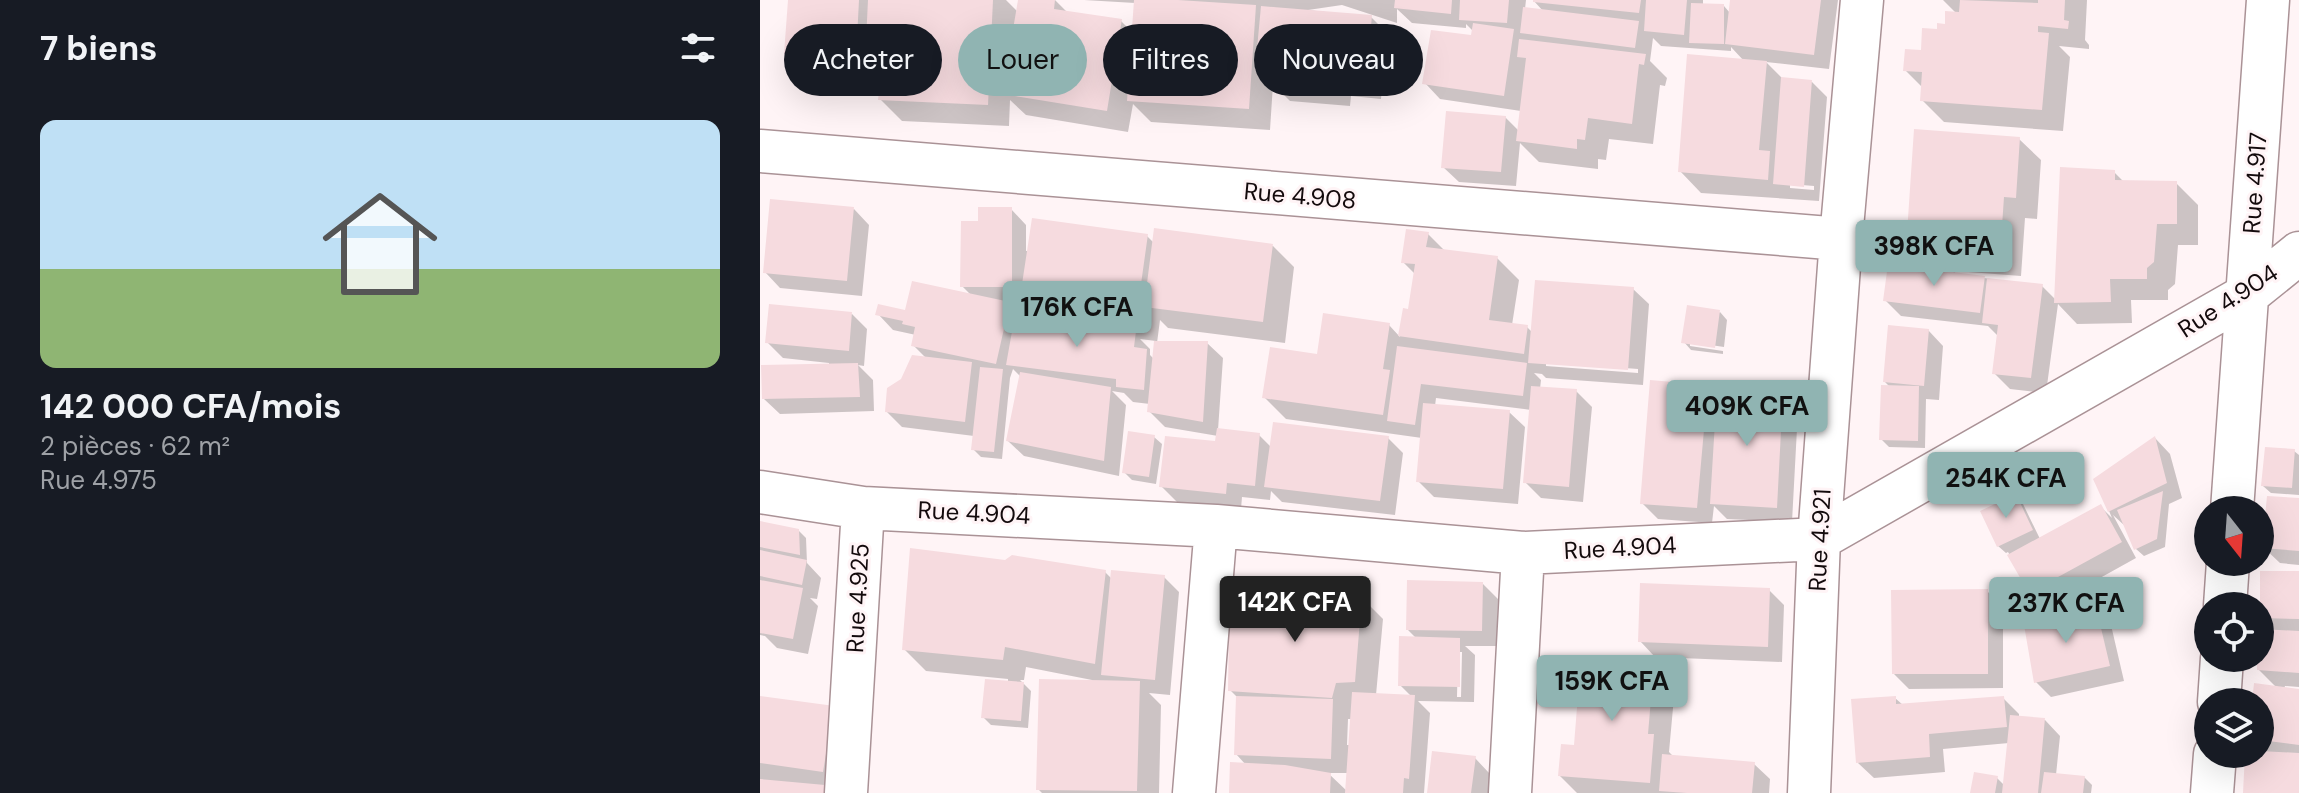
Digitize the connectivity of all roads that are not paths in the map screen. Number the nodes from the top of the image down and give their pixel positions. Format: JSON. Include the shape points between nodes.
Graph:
{"nodes":[{"id":1,"x":1862,"y":0,"type":"edge"},
{"id":2,"x":2268,"y":0,"type":"edge"},
{"id":3,"x":760,"y":151,"type":"edge"},
{"id":4,"x":1841,"y":239,"type":"junction"},
{"id":5,"x":2299,"y":253,"type":"edge"},
{"id":6,"x":2247,"y":295,"type":"junction"},
{"id":7,"x":760,"y":492,"type":"edge"},
{"id":8,"x":2233,"y":496,"type":"edge"},
{"id":9,"x":863,"y":508,"type":"junction"},
{"id":10,"x":1216,"y":526,"type":"junction"},
{"id":11,"x":1819,"y":539,"type":"junction"},
{"id":12,"x":1523,"y":553,"type":"junction"},
{"id":13,"x":2214,"y":768,"type":"edge"},
{"id":14,"x":846,"y":793,"type":"edge"},
{"id":15,"x":1194,"y":793,"type":"edge"},
{"id":16,"x":1510,"y":793,"type":"edge"},
{"id":17,"x":1809,"y":793,"type":"edge"},
{"id":18,"x":2212,"y":793,"type":"edge"}],
"edges":[{"from":1,"to":4,"type":"street","name":"Rue 4.921"},
{"from":2,"to":6,"type":"street","name":"Rue 4.917"},
{"from":3,"to":4,"type":"street","name":"Rue 4.908"},
{"from":4,"to":11,"type":"street","name":"Rue 4.921"},
{"from":5,"to":6,"type":"street","name":"Rue 4.904"},
{"from":6,"to":8,"type":"street","name":"Rue 4.917"},
{"from":6,"to":11,"type":"street","name":"Rue 4.904"},
{"from":7,"to":9,"type":"street","name":"Rue 4.925"},
{"from":9,"to":10,"type":"street","name":"Rue 4.904"},
{"from":9,"to":14,"type":"street","name":"Rue 4.925"},
{"from":10,"to":12,"type":"street","name":"Rue 4.904"},
{"from":10,"to":15,"type":"street"},
{"from":11,"to":12,"type":"street","name":"Rue 4.904"},
{"from":11,"to":17,"type":"street","name":"Rue 4.921"},
{"from":12,"to":16,"type":"street"},
{"from":13,"to":18,"type":"street"}]}
